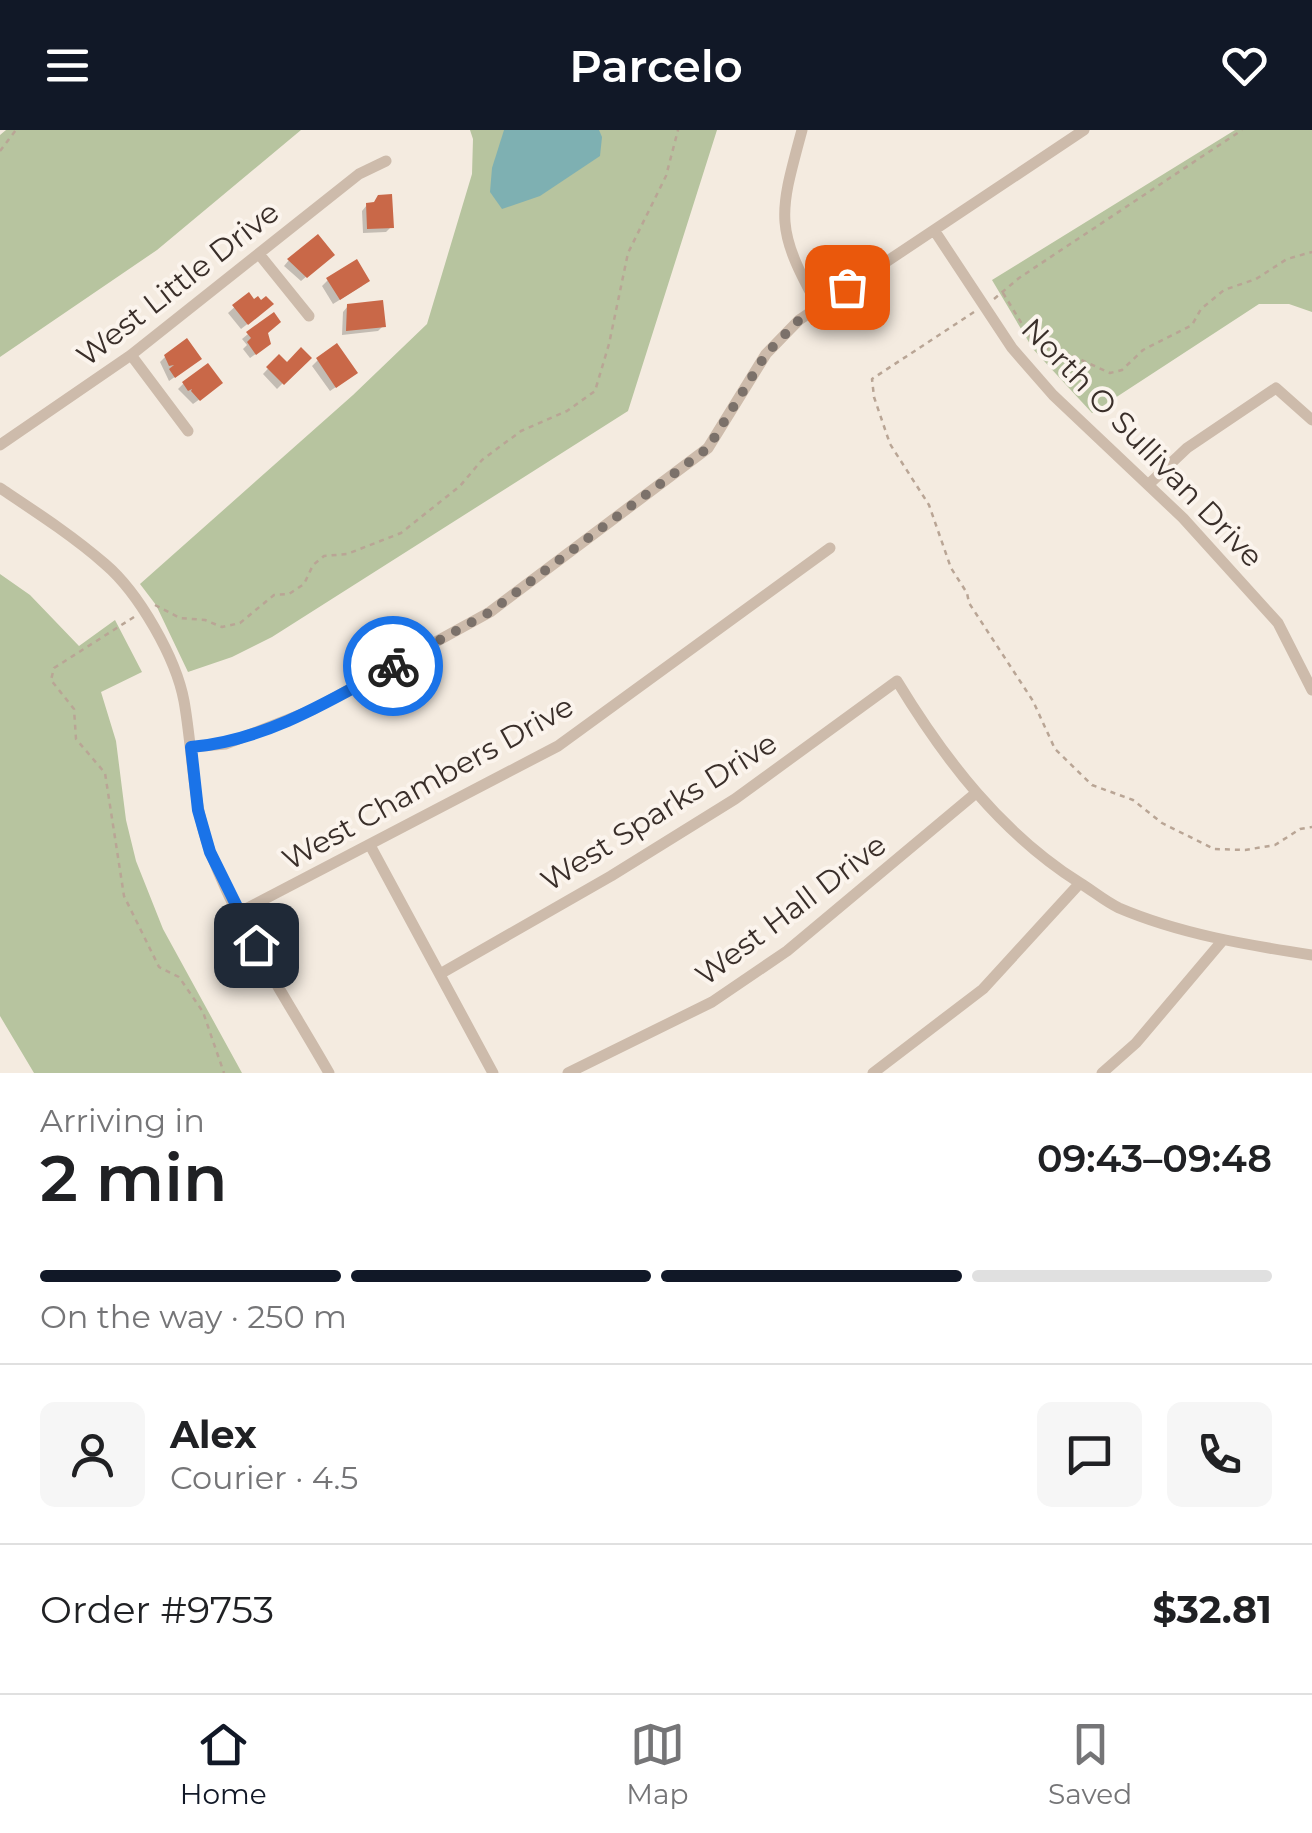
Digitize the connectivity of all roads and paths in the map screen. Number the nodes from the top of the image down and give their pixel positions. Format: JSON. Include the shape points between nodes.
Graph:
{"nodes":[{"id":1,"x":16,"y":130,"type":"edge"},
{"id":2,"x":678,"y":130,"type":"edge"},
{"id":3,"x":802,"y":130,"type":"edge"},
{"id":4,"x":1084,"y":130,"type":"edge"},
{"id":5,"x":1242,"y":130,"type":"edge"},
{"id":6,"x":0,"y":151,"type":"edge"},
{"id":7,"x":386,"y":161,"type":"dead end"},
{"id":8,"x":934,"y":230,"type":"junction"},
{"id":9,"x":1312,"y":252,"type":"edge"},
{"id":10,"x":260,"y":254,"type":"junction"},
{"id":11,"x":1003,"y":292,"type":"junction"},
{"id":12,"x":992,"y":300,"type":"dead end"},
{"id":13,"x":818,"y":306,"type":"junction"},
{"id":14,"x":976,"y":311,"type":"dead end"},
{"id":15,"x":309,"y":316,"type":"dead end"},
{"id":16,"x":130,"y":355,"type":"junction"},
{"id":17,"x":1312,"y":420,"type":"edge"},
{"id":18,"x":188,"y":431,"type":"dead end"},
{"id":19,"x":0,"y":445,"type":"edge"},
{"id":20,"x":1148,"y":485,"type":"junction"},
{"id":21,"x":0,"y":488,"type":"edge"},
{"id":22,"x":830,"y":548,"type":"dead end"},
{"id":23,"x":150,"y":605,"type":"dead end"},
{"id":24,"x":135,"y":616,"type":"dead end"},
{"id":25,"x":1312,"y":690,"type":"edge"},
{"id":26,"x":191,"y":747,"type":"junction"},
{"id":27,"x":976,"y":794,"type":"junction"},
{"id":28,"x":1312,"y":826,"type":"edge"},
{"id":29,"x":371,"y":847,"type":"junction"},
{"id":30,"x":1080,"y":883,"type":"junction"},
{"id":31,"x":238,"y":913,"type":"junction"},
{"id":32,"x":1223,"y":940,"type":"junction"},
{"id":33,"x":1312,"y":956,"type":"edge"},
{"id":34,"x":440,"y":974,"type":"junction"},
{"id":35,"x":224,"y":1073,"type":"edge"},
{"id":36,"x":329,"y":1073,"type":"edge"},
{"id":37,"x":493,"y":1073,"type":"edge"},
{"id":38,"x":568,"y":1073,"type":"edge"},
{"id":39,"x":873,"y":1073,"type":"edge"},
{"id":40,"x":1102,"y":1073,"type":"edge"}],
"edges":[{"from":1,"to":6,"type":"path"},
{"from":2,"to":23,"type":"path","via":[[666,176],[628,254],[595,391],[508,440],[401,534],[324,556],[304,584],[274,595],[240,624],[222,628]]},
{"from":3,"to":13,"type":"street","via":[[783,226],[792,260]]},
{"from":4,"to":8,"type":"street"},
{"from":5,"to":11,"type":"path"},
{"from":7,"to":10,"type":"street","name":"West Little Drive"},
{"from":8,"to":13,"type":"street"},
{"from":8,"to":20,"type":"street","name":"North O Sullivan Drive","via":[[1012,348]]},
{"from":9,"to":11,"type":"path","via":[[1224,290],[1192,326],[1110,373],[1035,345]]},
{"from":10,"to":15,"type":"street"},
{"from":10,"to":16,"type":"street","name":"West Little Drive"},
{"from":11,"to":12,"type":"path"},
{"from":13,"to":26,"type":"street","via":[[766,354],[708,448],[490,612],[312,710],[226,744]]},
{"from":14,"to":28,"type":"path","via":[[872,379],[874,397],[890,444],[930,505],[951,568],[1055,749],[1092,785],[1132,800],[1214,849],[1274,845]]},
{"from":16,"to":18,"type":"street"},
{"from":16,"to":19,"type":"street","name":"West Little Drive"},
{"from":17,"to":20,"type":"street","via":[[1276,388],[1187,448]]},
{"from":20,"to":25,"type":"street","name":"North O Sullivan Drive","via":[[1278,624]]},
{"from":21,"to":26,"type":"street","via":[[109,566],[143,610],[172,662]]},
{"from":22,"to":29,"type":"street","name":"West Chambers Drive","via":[[558,746]]},
{"from":24,"to":35,"type":"path","via":[[54,668],[52,680],[74,709],[76,739],[106,773],[124,896],[159,967],[179,977],[203,1012]]},
{"from":26,"to":31,"type":"street","via":[[198,810]]},
{"from":27,"to":30,"type":"street","via":[[1050,864]]},
{"from":27,"to":34,"type":"street","name":"West Sparks Drive","via":[[932,740],[897,681],[735,799]]},
{"from":27,"to":38,"type":"street","name":"West Hall Drive","via":[[787,951],[712,1002]]},
{"from":29,"to":31,"type":"street","name":"West Chambers Drive"},
{"from":29,"to":34,"type":"street"},
{"from":30,"to":32,"type":"street","via":[[1118,907]]},
{"from":30,"to":39,"type":"street","via":[[983,989]]},
{"from":31,"to":36,"type":"street"},
{"from":32,"to":33,"type":"street"},
{"from":32,"to":40,"type":"street"},
{"from":34,"to":37,"type":"street"}]}
